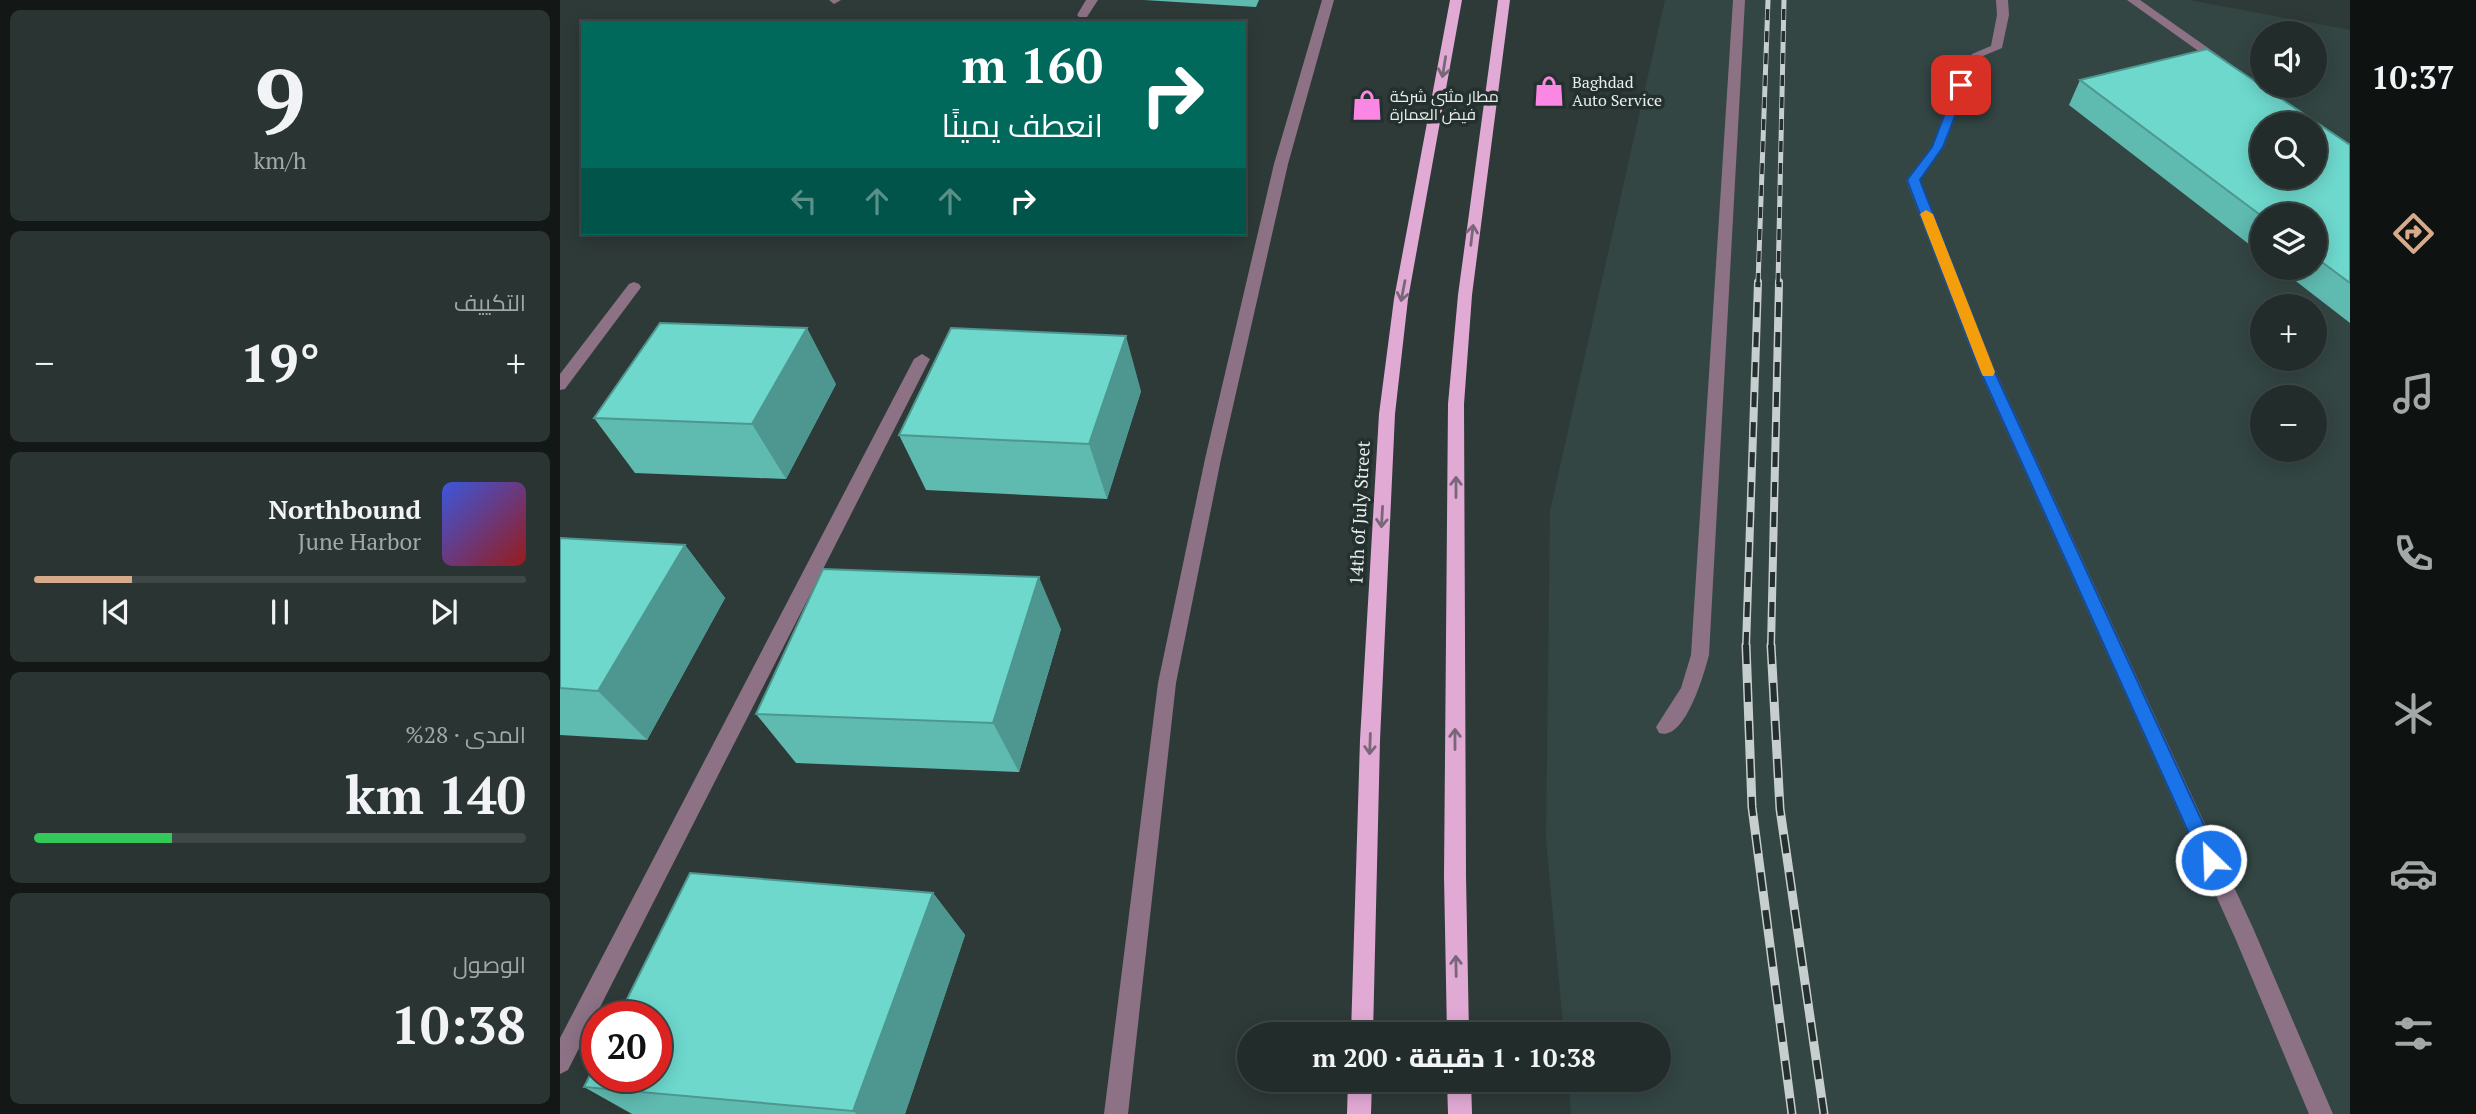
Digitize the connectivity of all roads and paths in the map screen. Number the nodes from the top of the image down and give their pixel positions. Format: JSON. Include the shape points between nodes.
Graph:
{"nodes":[{"id":1,"x":1092,"y":0,"type":"edge"},
{"id":2,"x":1328,"y":0,"type":"edge"},
{"id":3,"x":1456,"y":0,"type":"edge"},
{"id":4,"x":1504,"y":0,"type":"edge"},
{"id":5,"x":1739,"y":0,"type":"edge"},
{"id":6,"x":2002,"y":0,"type":"edge"},
{"id":7,"x":2133,"y":0,"type":"edge"},
{"id":8,"x":1083,"y":15,"type":"dead end"},
{"id":9,"x":2234,"y":70,"type":"edge"},
{"id":10,"x":634,"y":287,"type":"dead end"},
{"id":11,"x":922,"y":359,"type":"dead end"},
{"id":12,"x":560,"y":385,"type":"edge"},
{"id":13,"x":1666,"y":727,"type":"dead end"},
{"id":14,"x":1362,"y":1022,"type":"edge"},
{"id":15,"x":1458,"y":1022,"type":"edge"},
{"id":16,"x":560,"y":1062,"type":"edge"},
{"id":17,"x":1360,"y":1092,"type":"edge"},
{"id":18,"x":1459,"y":1092,"type":"edge"},
{"id":19,"x":1116,"y":1114,"type":"edge"},
{"id":20,"x":1359,"y":1114,"type":"edge"},
{"id":21,"x":1460,"y":1114,"type":"edge"},
{"id":22,"x":2321,"y":1114,"type":"edge"}],
"edges":[{"from":1,"to":8,"type":"street"},
{"from":2,"to":19,"type":"street","via":[[1278,177],[1167,684]]},
{"from":3,"to":14,"type":"main road","name":"14th of July Street","one_way":true,"via":[[1401,299],[1387,414],[1370,740]]},
{"from":15,"to":4,"type":"main road","one_way":true,"via":[[1456,404],[1465,295]]},
{"from":5,"to":13,"type":"street","via":[[1700,655],[1690,691]]},
{"from":6,"to":22,"type":"street","via":[[1996,48],[1978,54],[1938,147],[1913,180],[1985,366],[2245,935]]},
{"from":7,"to":9,"type":"street"},
{"from":10,"to":12,"type":"street"},
{"from":11,"to":16,"type":"street"},
{"from":17,"to":20,"type":"main road"},
{"from":18,"to":21,"type":"main road"}]}
